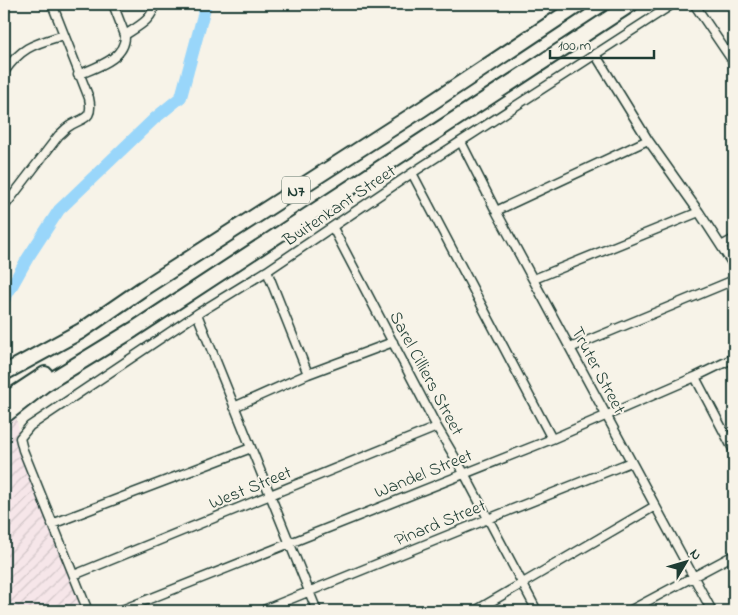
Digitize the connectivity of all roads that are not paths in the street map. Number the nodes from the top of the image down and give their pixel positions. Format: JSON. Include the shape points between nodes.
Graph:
{"nodes":[{"id":1,"x":52,"y":4,"type":"edge"},
{"id":2,"x":113,"y":4,"type":"edge"},
{"id":3,"x":154,"y":4,"type":"edge"},
{"id":4,"x":580,"y":4,"type":"edge"},
{"id":5,"x":630,"y":4,"type":"edge"},
{"id":6,"x":673,"y":4,"type":"edge"},
{"id":7,"x":694,"y":4,"type":"edge"},
{"id":8,"x":64,"y":34,"type":"junction"},
{"id":9,"x":125,"y":35,"type":"junction"},
{"id":10,"x":596,"y":54,"type":"junction"},
{"id":11,"x":734,"y":63,"type":"edge"},
{"id":12,"x":4,"y":72,"type":"edge"},
{"id":13,"x":78,"y":75,"type":"junction"},
{"id":14,"x":648,"y":140,"type":"junction"},
{"id":15,"x":461,"y":142,"type":"junction"},
{"id":16,"x":412,"y":174,"type":"junction"},
{"id":17,"x":4,"y":207,"type":"edge"},
{"id":18,"x":496,"y":211,"type":"junction"},
{"id":19,"x":699,"y":212,"type":"junction"},
{"id":20,"x":333,"y":228,"type":"junction"},
{"id":21,"x":734,"y":238,"type":"edge"},
{"id":22,"x":721,"y":246,"type":"junction"},
{"id":23,"x":734,"y":266,"type":"edge"},
{"id":24,"x":267,"y":271,"type":"junction"},
{"id":25,"x":534,"y":279,"type":"junction"},
{"id":26,"x":734,"y":280,"type":"edge"},
{"id":27,"x":197,"y":314,"type":"junction"},
{"id":28,"x":133,"y":330,"type":"junction"},
{"id":29,"x":393,"y":342,"type":"junction"},
{"id":30,"x":570,"y":348,"type":"junction"},
{"id":31,"x":734,"y":358,"type":"edge"},
{"id":32,"x":4,"y":373,"type":"edge"},
{"id":33,"x":308,"y":374,"type":"junction"},
{"id":34,"x":695,"y":377,"type":"junction"},
{"id":35,"x":4,"y":401,"type":"edge"},
{"id":36,"x":234,"y":407,"type":"junction"},
{"id":37,"x":4,"y":416,"type":"edge"},
{"id":38,"x":606,"y":416,"type":"junction"},
{"id":39,"x":437,"y":427,"type":"junction"},
{"id":40,"x":552,"y":439,"type":"junction"},
{"id":41,"x":250,"y":448,"type":"junction"},
{"id":42,"x":734,"y":451,"type":"edge"},
{"id":43,"x":631,"y":462,"type":"junction"},
{"id":44,"x":464,"y":473,"type":"junction"},
{"id":45,"x":270,"y":495,"type":"junction"},
{"id":46,"x":655,"y":506,"type":"junction"},
{"id":47,"x":488,"y":519,"type":"junction"},
{"id":48,"x":52,"y":524,"type":"junction"},
{"id":49,"x":289,"y":543,"type":"junction"},
{"id":50,"x":734,"y":555,"type":"edge"},
{"id":51,"x":74,"y":575,"type":"junction"},
{"id":52,"x":694,"y":576,"type":"junction"},
{"id":53,"x":522,"y":584,"type":"junction"},
{"id":54,"x":310,"y":592,"type":"junction"},
{"id":55,"x":88,"y":611,"type":"edge"},
{"id":56,"x":120,"y":611,"type":"edge"},
{"id":57,"x":261,"y":611,"type":"edge"},
{"id":58,"x":317,"y":611,"type":"edge"},
{"id":59,"x":475,"y":611,"type":"edge"},
{"id":60,"x":537,"y":611,"type":"edge"},
{"id":61,"x":629,"y":611,"type":"edge"},
{"id":62,"x":712,"y":611,"type":"edge"}],
"edges":[{"from":1,"to":8,"type":"street"},
{"from":2,"to":9,"type":"street"},
{"from":3,"to":9,"type":"street","via":[[151,16]]},
{"from":4,"to":32,"type":"highway","number":"N7","via":[[81,331]]},
{"from":5,"to":28,"type":"highway","number":"N7"},
{"from":6,"to":10,"type":"street","name":"Buitenkant Street"},
{"from":7,"to":11,"type":"street"},
{"from":8,"to":12,"type":"street","via":[[31,45]]},
{"from":8,"to":13,"type":"street"},
{"from":9,"to":13,"type":"street","via":[[122,48],[110,61]]},
{"from":10,"to":14,"type":"street"},
{"from":10,"to":15,"type":"street","name":"Buitenkant Street"},
{"from":13,"to":17,"type":"street","via":[[91,107],[88,116],[69,126]]},
{"from":14,"to":18,"type":"street"},
{"from":14,"to":19,"type":"street"},
{"from":15,"to":16,"type":"street","name":"Buitenkant Street"},
{"from":15,"to":18,"type":"street","name":"Truter Street"},
{"from":16,"to":20,"type":"street","name":"Buitenkant Street"},
{"from":16,"to":40,"type":"street"},
{"from":18,"to":25,"type":"street","name":"Truter Street"},
{"from":19,"to":22,"type":"street"},
{"from":19,"to":25,"type":"street"},
{"from":20,"to":24,"type":"street","name":"Buitenkant Street"},
{"from":20,"to":29,"type":"street","name":"Sarel Cilliers Street"},
{"from":21,"to":22,"type":"street"},
{"from":22,"to":23,"type":"street"},
{"from":24,"to":27,"type":"street","name":"Buitenkant Street"},
{"from":24,"to":33,"type":"street"},
{"from":25,"to":30,"type":"street","name":"Truter Street"},
{"from":26,"to":30,"type":"street"},
{"from":27,"to":36,"type":"street"},
{"from":27,"to":48,"type":"street","name":"Buitenkant Street","via":[[24,432],[20,438],[23,450]]},
{"from":28,"to":35,"type":"highway","number":"N7","via":[[54,368]]},
{"from":28,"to":37,"type":"highway","via":[[45,384]]},
{"from":29,"to":33,"type":"street"},
{"from":29,"to":39,"type":"street","name":"Sarel Cilliers Street"},
{"from":30,"to":38,"type":"street","name":"Truter Street"},
{"from":31,"to":34,"type":"street","name":"Wandel Street"},
{"from":33,"to":36,"type":"street"},
{"from":34,"to":38,"type":"street","name":"Wandel Street"},
{"from":34,"to":42,"type":"street"},
{"from":36,"to":41,"type":"street"},
{"from":38,"to":40,"type":"street","name":"Wandel Street"},
{"from":38,"to":43,"type":"street","name":"Truter Street"},
{"from":39,"to":44,"type":"street","name":"Sarel Cilliers Street"},
{"from":39,"to":45,"type":"street","name":"West Street"},
{"from":40,"to":44,"type":"street","name":"Wandel Street"},
{"from":41,"to":45,"type":"street"},
{"from":41,"to":48,"type":"street"},
{"from":43,"to":46,"type":"street","name":"Truter Street"},
{"from":43,"to":47,"type":"street","name":"Pinard Street"},
{"from":44,"to":47,"type":"street","name":"Sarel Cilliers Street"},
{"from":44,"to":49,"type":"street","name":"Wandel Street"},
{"from":45,"to":49,"type":"street"},
{"from":45,"to":51,"type":"street","name":"West Street"},
{"from":46,"to":52,"type":"street","name":"Truter Street"},
{"from":46,"to":53,"type":"street"},
{"from":47,"to":53,"type":"street","name":"Sarel Cilliers Street"},
{"from":47,"to":54,"type":"street","name":"Pinard Street"},
{"from":48,"to":51,"type":"street"},
{"from":49,"to":54,"type":"street"},
{"from":49,"to":56,"type":"street","name":"Wandel Street"},
{"from":50,"to":52,"type":"street"},
{"from":51,"to":55,"type":"street"},
{"from":52,"to":61,"type":"street"},
{"from":52,"to":62,"type":"street","name":"Truter Street"},
{"from":53,"to":59,"type":"street"},
{"from":53,"to":60,"type":"street","name":"Sarel Cilliers Street"},
{"from":54,"to":57,"type":"street","name":"Pinard Street"},
{"from":54,"to":58,"type":"street"}]}
